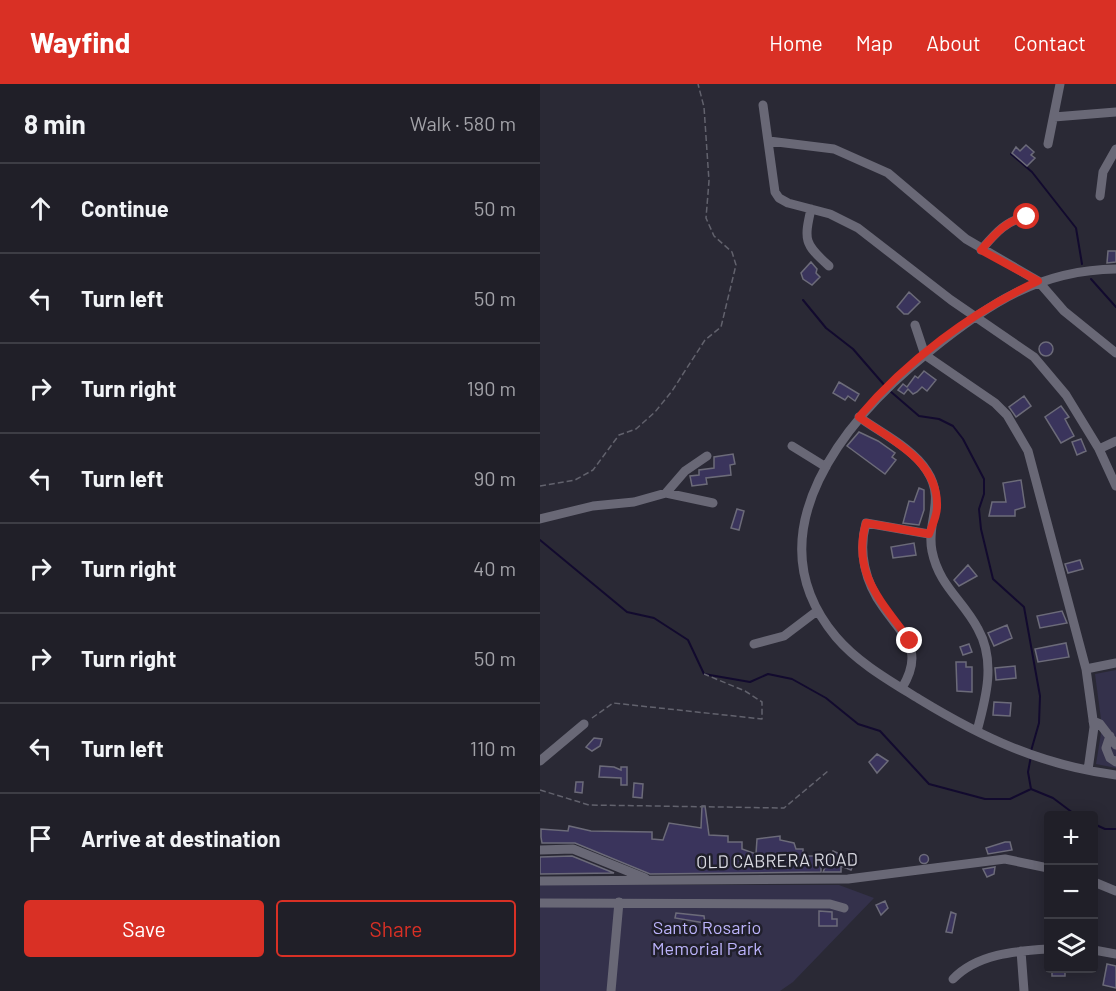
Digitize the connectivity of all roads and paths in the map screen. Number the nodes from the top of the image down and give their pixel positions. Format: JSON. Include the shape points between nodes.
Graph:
{"nodes":[{"id":1,"x":698,"y":84,"type":"edge"},
{"id":2,"x":1060,"y":84,"type":"edge"},
{"id":3,"x":763,"y":105,"type":"dead end"},
{"id":4,"x":1116,"y":115,"type":"edge"},
{"id":5,"x":1054,"y":117,"type":"junction"},
{"id":6,"x":768,"y":141,"type":"junction"},
{"id":7,"x":1048,"y":144,"type":"dead end"},
{"id":8,"x":1116,"y":149,"type":"edge"},
{"id":9,"x":1100,"y":196,"type":"dead end"},
{"id":10,"x":811,"y":209,"type":"junction"},
{"id":11,"x":1027,"y":217,"type":"dead end"},
{"id":12,"x":981,"y":250,"type":"junction"},
{"id":13,"x":829,"y":266,"type":"dead end"},
{"id":14,"x":1116,"y":269,"type":"edge"},
{"id":15,"x":1038,"y":281,"type":"junction"},
{"id":16,"x":975,"y":316,"type":"junction"},
{"id":17,"x":915,"y":325,"type":"dead end"},
{"id":18,"x":1116,"y":352,"type":"edge"},
{"id":19,"x":925,"y":355,"type":"junction"},
{"id":20,"x":859,"y":417,"type":"junction"},
{"id":21,"x":1116,"y":441,"type":"edge"},
{"id":22,"x":792,"y":446,"type":"dead end"},
{"id":23,"x":1099,"y":449,"type":"junction"},
{"id":24,"x":707,"y":456,"type":"dead end"},
{"id":25,"x":826,"y":467,"type":"junction"},
{"id":26,"x":540,"y":486,"type":"edge"},
{"id":27,"x":1116,"y":486,"type":"edge"},
{"id":28,"x":666,"y":492,"type":"junction"},
{"id":29,"x":713,"y":502,"type":"dead end"},
{"id":30,"x":540,"y":519,"type":"edge"},
{"id":31,"x":929,"y":534,"type":"junction"},
{"id":32,"x":817,"y":611,"type":"junction"},
{"id":33,"x":754,"y":644,"type":"dead end"},
{"id":34,"x":1116,"y":663,"type":"edge"},
{"id":35,"x":1086,"y":669,"type":"junction"},
{"id":36,"x":704,"y":674,"type":"dead end"},
{"id":37,"x":902,"y":688,"type":"junction"},
{"id":38,"x":1093,"y":721,"type":"junction"},
{"id":39,"x":584,"y":724,"type":"joint"},
{"id":40,"x":977,"y":732,"type":"junction"},
{"id":41,"x":1113,"y":741,"type":"edge"},
{"id":42,"x":540,"y":761,"type":"edge"},
{"id":43,"x":1116,"y":762,"type":"edge"},
{"id":44,"x":1088,"y":770,"type":"junction"},
{"id":45,"x":828,"y":771,"type":"dead end"},
{"id":46,"x":1116,"y":775,"type":"edge"},
{"id":47,"x":540,"y":790,"type":"edge"},
{"id":48,"x":540,"y":850,"type":"edge"},
{"id":49,"x":1044,"y":867,"type":"edge"},
{"id":50,"x":647,"y":880,"type":"junction"},
{"id":51,"x":540,"y":881,"type":"edge"},
{"id":52,"x":1098,"y":884,"type":"edge"},
{"id":53,"x":1116,"y":891,"type":"edge"},
{"id":54,"x":619,"y":902,"type":"junction"},
{"id":55,"x":540,"y":903,"type":"edge"},
{"id":56,"x":844,"y":908,"type":"dead end"},
{"id":57,"x":1044,"y":949,"type":"edge"},
{"id":58,"x":1021,"y":951,"type":"junction"},
{"id":59,"x":1098,"y":951,"type":"edge"},
{"id":60,"x":1116,"y":954,"type":"edge"},
{"id":61,"x":953,"y":979,"type":"dead end"},
{"id":62,"x":611,"y":991,"type":"edge"},
{"id":63,"x":1024,"y":991,"type":"edge"}],
"edges":[{"from":1,"to":26,"type":"path","via":[[704,107],[709,181],[706,218],[714,236],[732,252],[736,266],[721,327],[705,340],[655,412],[636,429],[619,435],[593,470],[575,480]]},
{"from":2,"to":5,"type":"street"},
{"from":3,"to":6,"type":"street"},
{"from":4,"to":5,"type":"street"},
{"from":5,"to":7,"type":"street"},
{"from":6,"to":10,"type":"street","via":[[775,192],[779,198]]},
{"from":6,"to":12,"type":"street","via":[[834,149],[888,173]]},
{"from":8,"to":9,"type":"street","via":[[1103,172]]},
{"from":10,"to":13,"type":"street","via":[[807,243]]},
{"from":10,"to":16,"type":"street","via":[[858,228]]},
{"from":11,"to":12,"type":"street","via":[[1002,228]]},
{"from":12,"to":15,"type":"street"},
{"from":14,"to":15,"type":"street","via":[[1095,269]]},
{"from":15,"to":16,"type":"street"},
{"from":15,"to":18,"type":"street","via":[[1064,311]]},
{"from":16,"to":19,"type":"street"},
{"from":16,"to":23,"type":"street","via":[[1034,357],[1066,395]]},
{"from":17,"to":19,"type":"street"},
{"from":19,"to":20,"type":"street"},
{"from":19,"to":35,"type":"street","via":[[995,403],[1007,415],[1028,451]]},
{"from":20,"to":25,"type":"street"},
{"from":20,"to":31,"type":"street","via":[[918,459],[928,472],[937,508]]},
{"from":21,"to":23,"type":"street"},
{"from":22,"to":25,"type":"street"},
{"from":23,"to":27,"type":"street"},
{"from":24,"to":28,"type":"street","via":[[685,471]]},
{"from":25,"to":32,"type":"street","via":[[803,526],[800,558],[806,587]]},
{"from":28,"to":29,"type":"street"},
{"from":28,"to":30,"type":"street","via":[[634,502],[593,506]]},
{"from":31,"to":37,"type":"street","via":[[866,523],[862,538],[861,555],[869,580],[881,605],[910,641],[913,659]]},
{"from":31,"to":40,"type":"street","via":[[935,565],[946,587],[978,628],[987,651],[988,675]]},
{"from":32,"to":33,"type":"street","via":[[784,636]]},
{"from":32,"to":37,"type":"street","via":[[860,660]]},
{"from":34,"to":35,"type":"street"},
{"from":35,"to":38,"type":"street"},
{"from":36,"to":39,"type":"path","via":[[762,702],[762,719],[613,703]]},
{"from":37,"to":40,"type":"street"},
{"from":38,"to":41,"type":"street"},
{"from":38,"to":44,"type":"street"},
{"from":39,"to":42,"type":"street"},
{"from":40,"to":44,"type":"street","via":[[1039,759]]},
{"from":41,"to":43,"type":"street","via":[[1106,748]]},
{"from":44,"to":46,"type":"street"},
{"from":45,"to":47,"type":"path","via":[[784,808],[589,805]]},
{"from":48,"to":50,"type":"street","via":[[573,849]]},
{"from":49,"to":50,"type":"street","name":"OLD CABRERA ROAD","via":[[1005,859],[848,879]]},
{"from":50,"to":51,"type":"street","name":"OLD CABRERA ROAD"},
{"from":52,"to":53,"type":"street"},
{"from":54,"to":55,"type":"street"},
{"from":54,"to":56,"type":"street","via":[[830,904]]},
{"from":54,"to":62,"type":"street"},
{"from":57,"to":58,"type":"street"},
{"from":58,"to":61,"type":"street","via":[[973,963]]},
{"from":58,"to":63,"type":"street"},
{"from":59,"to":60,"type":"street"}]}
